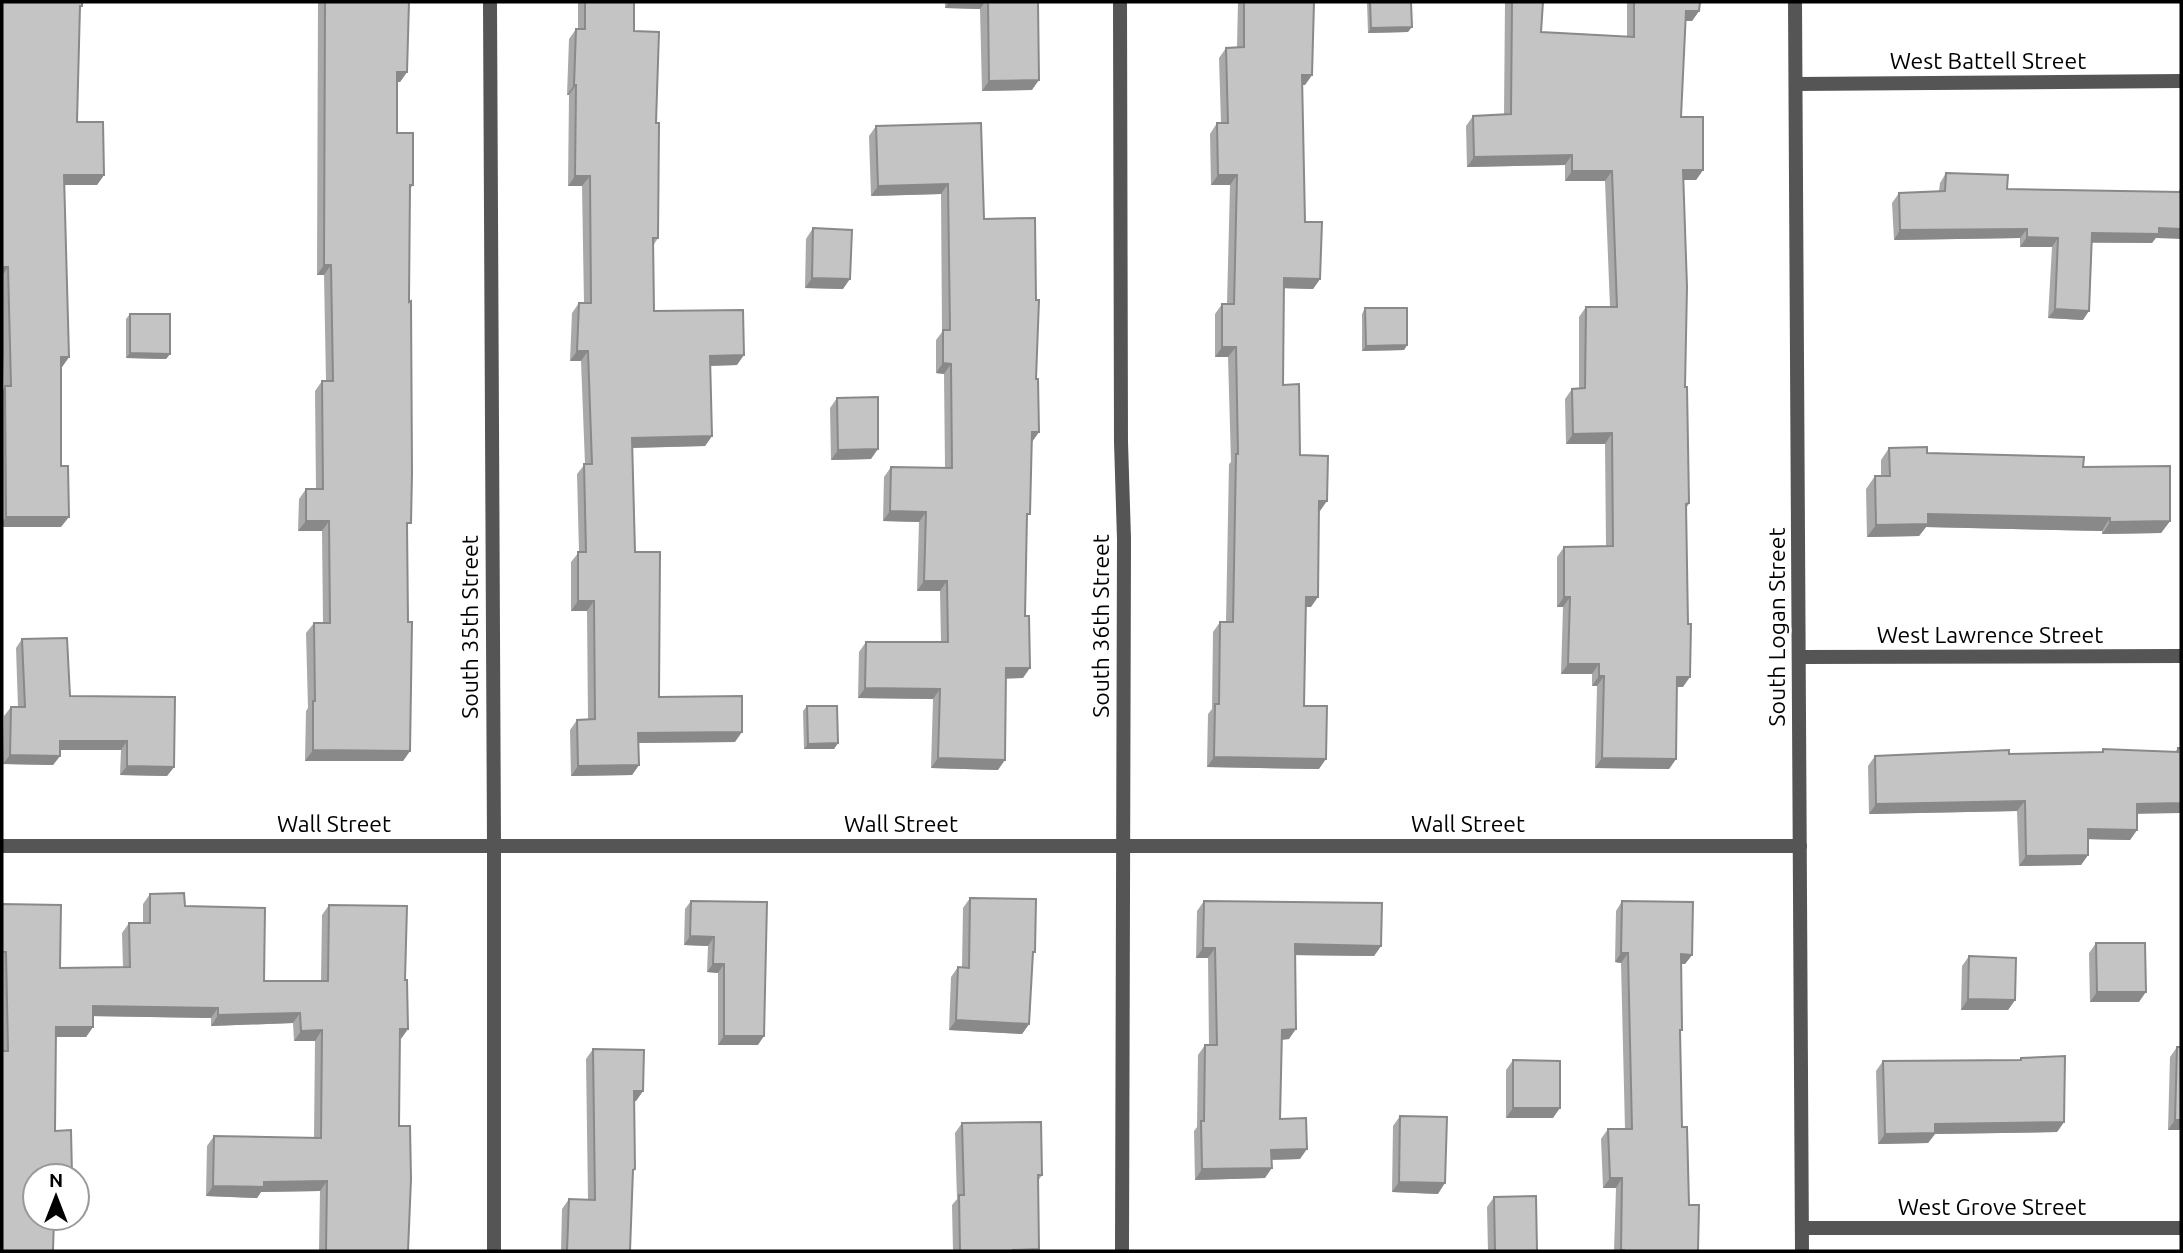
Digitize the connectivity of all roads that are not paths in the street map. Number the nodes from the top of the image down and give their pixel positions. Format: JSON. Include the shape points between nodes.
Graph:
{"nodes":[{"id":1,"x":490,"y":2,"type":"edge"},
{"id":2,"x":1120,"y":2,"type":"edge"},
{"id":3,"x":1795,"y":2,"type":"edge"},
{"id":4,"x":2181,"y":81,"type":"edge"},
{"id":5,"x":1796,"y":85,"type":"junction"},
{"id":6,"x":2181,"y":656,"type":"edge"},
{"id":7,"x":1799,"y":657,"type":"junction"},
{"id":8,"x":2,"y":846,"type":"edge"},
{"id":9,"x":494,"y":846,"type":"junction"},
{"id":10,"x":1124,"y":846,"type":"junction"},
{"id":11,"x":1800,"y":846,"type":"junction"},
{"id":12,"x":1802,"y":1228,"type":"junction"},
{"id":13,"x":2181,"y":1228,"type":"edge"},
{"id":14,"x":494,"y":1251,"type":"edge"},
{"id":15,"x":1122,"y":1251,"type":"edge"},
{"id":16,"x":1802,"y":1251,"type":"edge"}],
"edges":[{"from":1,"to":9,"type":"street","name":"South 35th Street"},
{"from":2,"to":10,"type":"street","name":"South 36th Street"},
{"from":3,"to":5,"type":"street","name":"South Logan Street"},
{"from":4,"to":5,"type":"street","name":"West Battell Street"},
{"from":5,"to":7,"type":"street","name":"South Logan Street"},
{"from":6,"to":7,"type":"street","name":"West Lawrence Street"},
{"from":7,"to":11,"type":"street","name":"South Logan Street"},
{"from":8,"to":9,"type":"street","name":"Wall Street"},
{"from":9,"to":10,"type":"street","name":"Wall Street"},
{"from":9,"to":14,"type":"street","name":"South 35th Street"},
{"from":10,"to":11,"type":"street","name":"Wall Street"},
{"from":10,"to":15,"type":"street","name":"South 36th Street"},
{"from":11,"to":12,"type":"street","name":"South Logan Street"},
{"from":12,"to":13,"type":"street","name":"West Grove Street"},
{"from":12,"to":16,"type":"street","name":"South Logan Street"}]}
